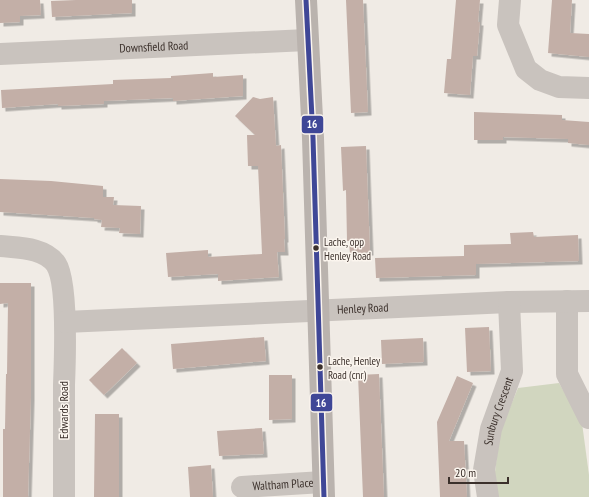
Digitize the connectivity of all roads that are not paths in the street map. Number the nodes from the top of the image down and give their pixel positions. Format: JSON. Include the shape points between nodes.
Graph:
{"nodes":[{"id":1,"x":306,"y":0,"type":"edge"},
{"id":2,"x":510,"y":0,"type":"edge"},
{"id":3,"x":307,"y":40,"type":"junction"},
{"id":4,"x":0,"y":54,"type":"edge"},
{"id":5,"x":589,"y":88,"type":"edge"},
{"id":6,"x":0,"y":246,"type":"edge"},
{"id":7,"x":567,"y":301,"type":"junction"},
{"id":8,"x":589,"y":301,"type":"edge"},
{"id":9,"x":509,"y":302,"type":"junction"},
{"id":10,"x":319,"y":310,"type":"junction"},
{"id":11,"x":65,"y":322,"type":"junction"},
{"id":12,"x":589,"y":418,"type":"edge"},
{"id":13,"x":242,"y":487,"type":"dead end"},
{"id":14,"x":324,"y":489,"type":"edge"},
{"id":15,"x":64,"y":497,"type":"edge"},
{"id":16,"x":488,"y":497,"type":"edge"}],
"edges":[{"from":1,"to":3,"type":"street"},
{"from":2,"to":5,"type":"street","via":[[508,25],[526,69],[540,80],[559,87]]},
{"from":3,"to":4,"type":"street","name":"Downsfield Road"},
{"from":3,"to":10,"type":"street"},
{"from":6,"to":11,"type":"street","name":"Edwards Road","via":[[28,248],[48,256],[56,264],[61,276]]},
{"from":7,"to":8,"type":"street","name":"Henley Road"},
{"from":7,"to":9,"type":"street","name":"Henley Road"},
{"from":7,"to":12,"type":"street","via":[[567,374]]},
{"from":9,"to":10,"type":"street","name":"Henley Road"},
{"from":9,"to":16,"type":"street","name":"Sunbury Crescent","via":[[512,371],[491,429],[484,470]]},
{"from":10,"to":11,"type":"street","name":"Henley Road"},
{"from":10,"to":14,"type":"street"},
{"from":11,"to":15,"type":"street","name":"Edwards Road"},
{"from":13,"to":14,"type":"street","name":"Waltham Place"}]}
